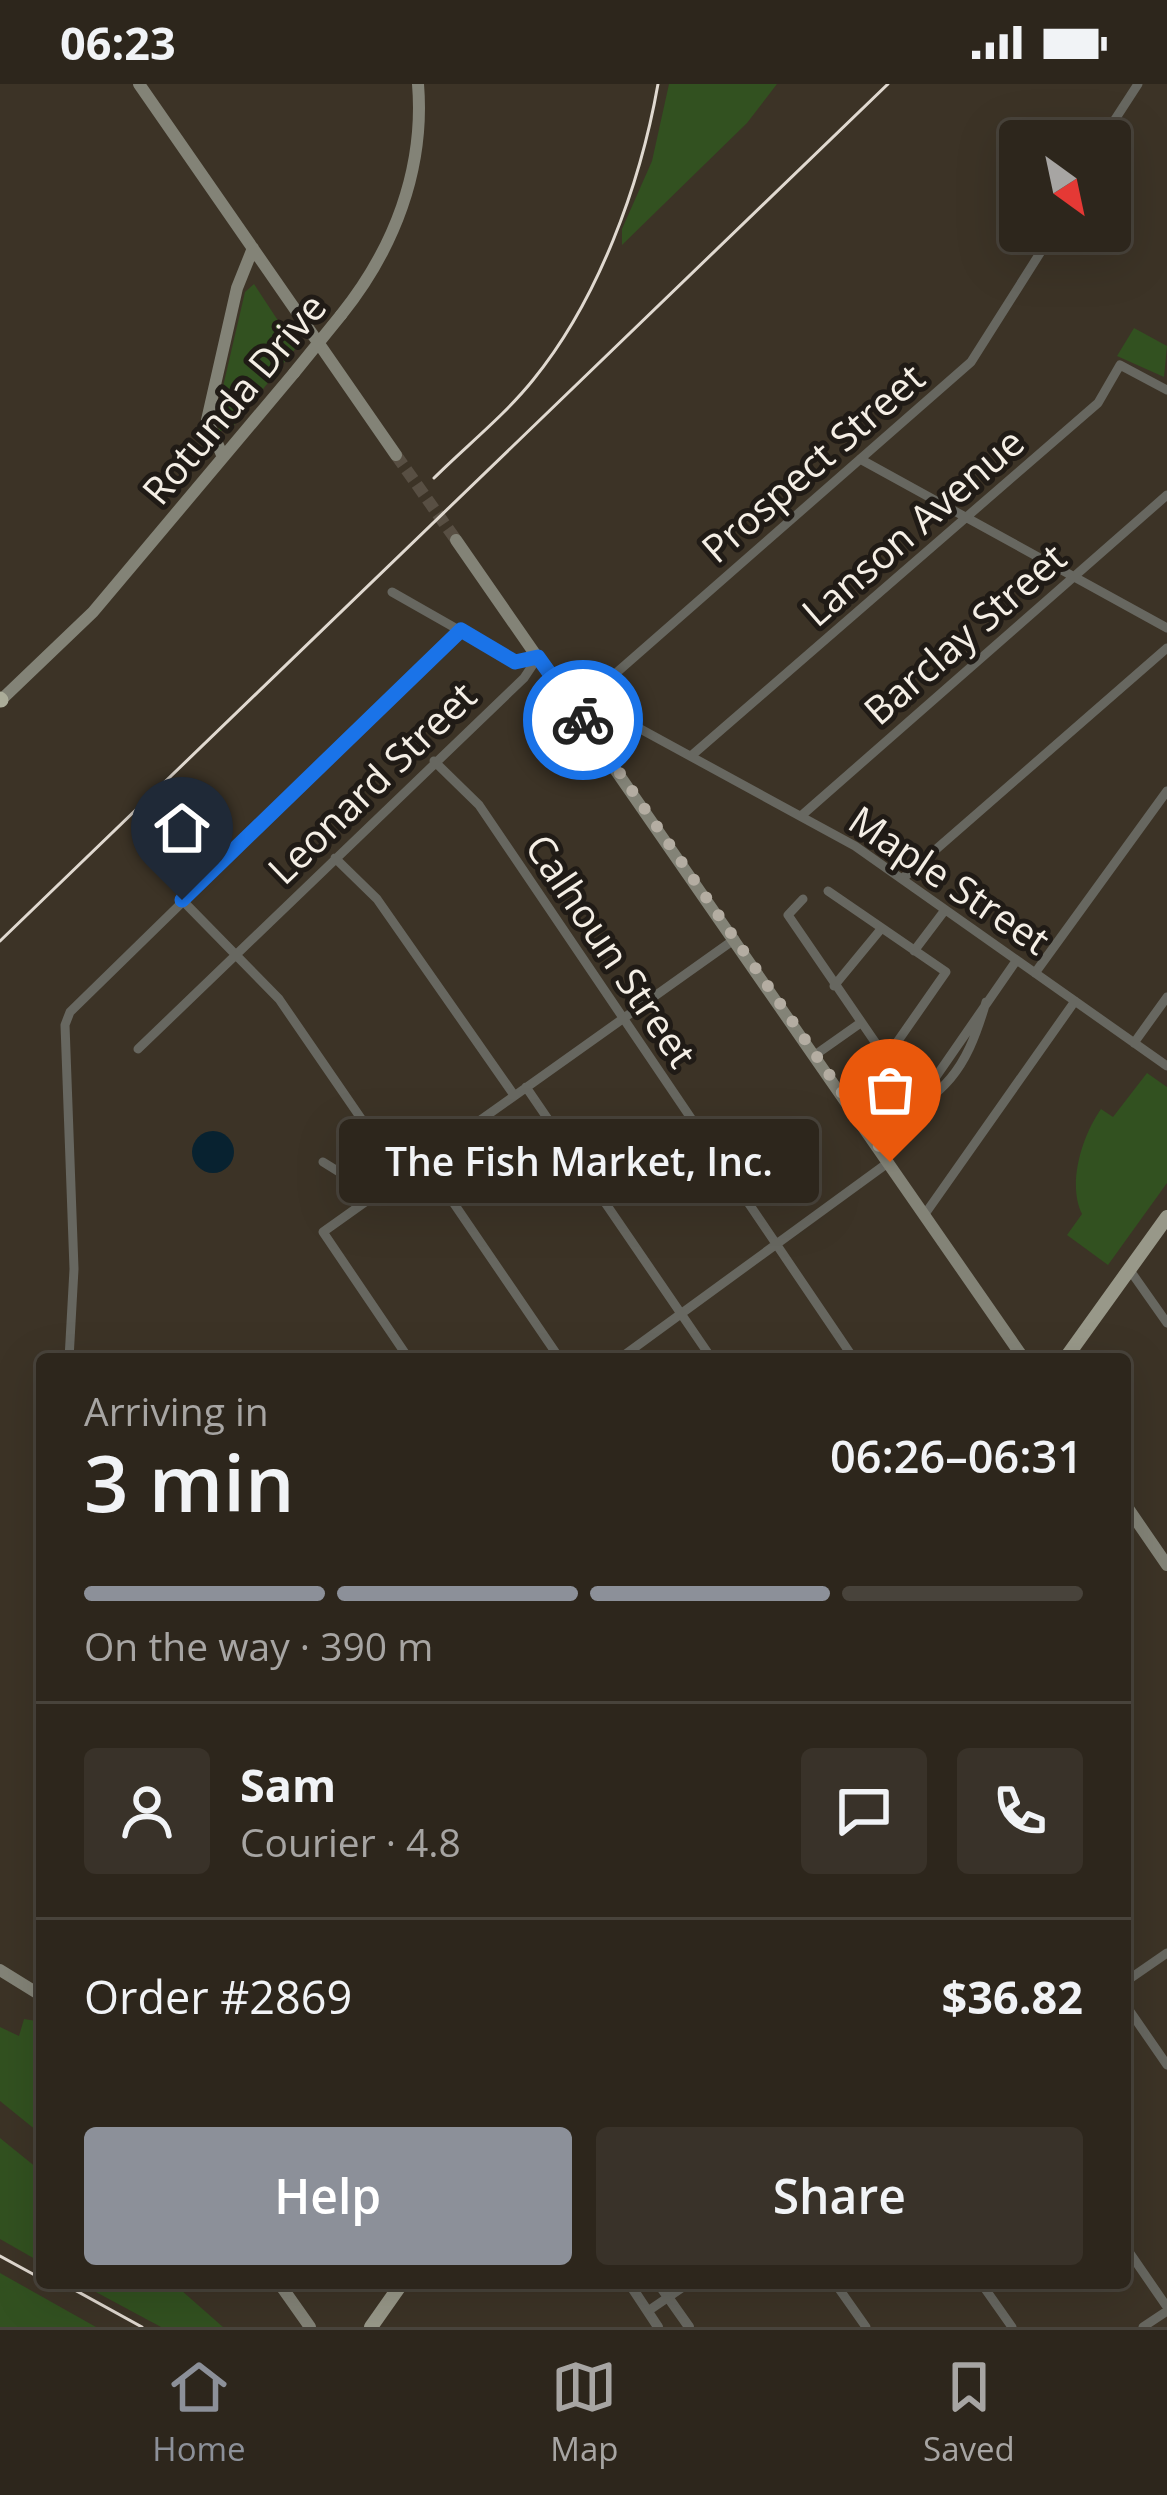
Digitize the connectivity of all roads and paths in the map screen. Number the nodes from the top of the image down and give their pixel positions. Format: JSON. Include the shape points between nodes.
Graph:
{"nodes":[{"id":1,"x":139,"y":84,"type":"edge"},
{"id":2,"x":418,"y":84,"type":"edge"},
{"id":3,"x":1138,"y":84,"type":"edge"},
{"id":4,"x":1115,"y":120,"type":"edge"},
{"id":5,"x":253,"y":248,"type":"junction"},
{"id":6,"x":1041,"y":252,"type":"edge"},
{"id":7,"x":1167,"y":389,"type":"edge"},
{"id":8,"x":396,"y":455,"type":"tunnel mouth"},
{"id":9,"x":223,"y":457,"type":"junction"},
{"id":10,"x":860,"y":459,"type":"junction"},
{"id":11,"x":1167,"y":495,"type":"edge"},
{"id":12,"x":966,"y":520,"type":"junction"},
{"id":13,"x":456,"y":540,"type":"tunnel mouth"},
{"id":14,"x":1073,"y":577,"type":"junction"},
{"id":15,"x":392,"y":592,"type":"dead end"},
{"id":16,"x":1167,"y":628,"type":"edge"},
{"id":17,"x":461,"y":630,"type":"junction"},
{"id":18,"x":1167,"y":648,"type":"edge"},
{"id":19,"x":538,"y":657,"type":"junction"},
{"id":20,"x":602,"y":686,"type":"junction"},
{"id":21,"x":0,"y":700,"type":"edge"},
{"id":22,"x":575,"y":709,"type":"junction"},
{"id":23,"x":691,"y":756,"type":"junction"},
{"id":24,"x":434,"y":761,"type":"junction"},
{"id":25,"x":1167,"y":791,"type":"edge"},
{"id":26,"x":801,"y":816,"type":"junction"},
{"id":27,"x":335,"y":858,"type":"junction"},
{"id":28,"x":902,"y":879,"type":"junction"},
{"id":29,"x":828,"y":891,"type":"dead end"},
{"id":30,"x":802,"y":899,"type":"dead end"},
{"id":31,"x":182,"y":900,"type":"junction"},
{"id":32,"x":944,"y":910,"type":"junction"},
{"id":33,"x":880,"y":929,"type":"junction"},
{"id":34,"x":735,"y":939,"type":"junction"},
{"id":35,"x":914,"y":951,"type":"junction"},
{"id":36,"x":235,"y":953,"type":"junction"},
{"id":37,"x":1016,"y":961,"type":"junction"},
{"id":38,"x":1035,"y":973,"type":"junction"},
{"id":39,"x":834,"y":986,"type":"junction"},
{"id":40,"x":1167,"y":997,"type":"edge"},
{"id":41,"x":1075,"y":1001,"type":"junction"},
{"id":42,"x":622,"y":1018,"type":"junction"},
{"id":43,"x":860,"y":1024,"type":"junction"},
{"id":44,"x":1134,"y":1043,"type":"junction"},
{"id":45,"x":138,"y":1049,"type":"dead end"},
{"id":46,"x":815,"y":1055,"type":"junction"},
{"id":47,"x":1167,"y":1066,"type":"edge"},
{"id":48,"x":526,"y":1087,"type":"junction"},
{"id":49,"x":514,"y":1095,"type":"junction"},
{"id":50,"x":873,"y":1138,"type":"junction"},
{"id":51,"x":322,"y":1162,"type":"dead end"},
{"id":52,"x":423,"y":1162,"type":"junction"},
{"id":53,"x":890,"y":1162,"type":"junction"},
{"id":54,"x":376,"y":1196,"type":"junction"},
{"id":55,"x":925,"y":1214,"type":"junction"},
{"id":56,"x":1167,"y":1217,"type":"edge"},
{"id":57,"x":777,"y":1247,"type":"junction"},
{"id":58,"x":1129,"y":1269,"type":"junction"},
{"id":59,"x":681,"y":1315,"type":"junction"},
{"id":60,"x":1167,"y":1323,"type":"edge"},
{"id":61,"x":69,"y":1353,"type":"edge"},
{"id":62,"x":405,"y":1353,"type":"edge"},
{"id":63,"x":556,"y":1353,"type":"edge"},
{"id":64,"x":627,"y":1353,"type":"edge"},
{"id":65,"x":708,"y":1353,"type":"edge"},
{"id":66,"x":850,"y":1353,"type":"edge"},
{"id":67,"x":1020,"y":1353,"type":"edge"},
{"id":68,"x":1069,"y":1353,"type":"edge"},
{"id":69,"x":1131,"y":1513,"type":"edge"},
{"id":70,"x":1167,"y":1565,"type":"edge"},
{"id":71,"x":1167,"y":1953,"type":"edge"},
{"id":72,"x":0,"y":1970,"type":"edge"},
{"id":73,"x":1131,"y":1978,"type":"edge"},
{"id":74,"x":36,"y":1992,"type":"edge"},
{"id":75,"x":1131,"y":2013,"type":"edge"},
{"id":76,"x":1167,"y":2065,"type":"edge"},
{"id":77,"x":1131,"y":2255,"type":"edge"},
{"id":78,"x":283,"y":2289,"type":"edge"},
{"id":79,"x":398,"y":2289,"type":"edge"},
{"id":80,"x":634,"y":2289,"type":"edge"},
{"id":81,"x":660,"y":2289,"type":"edge"},
{"id":82,"x":680,"y":2289,"type":"edge"},
{"id":83,"x":839,"y":2289,"type":"edge"},
{"id":84,"x":985,"y":2289,"type":"edge"},
{"id":85,"x":668,"y":2297,"type":"junction"},
{"id":86,"x":1167,"y":2309,"type":"edge"},
{"id":87,"x":648,"y":2311,"type":"junction"},
{"id":88,"x":310,"y":2327,"type":"edge"},
{"id":89,"x":371,"y":2327,"type":"edge"},
{"id":90,"x":658,"y":2327,"type":"edge"},
{"id":91,"x":689,"y":2327,"type":"edge"},
{"id":92,"x":866,"y":2327,"type":"edge"},
{"id":93,"x":1012,"y":2327,"type":"edge"},
{"id":94,"x":1143,"y":2327,"type":"edge"}],
"edges":[{"from":1,"to":5,"type":"main road"},
{"from":2,"to":9,"type":"main road","name":"Rotunda Drive","bridge":true,"via":[[418,136],[402,210],[372,273]]},
{"from":3,"to":4,"type":"street"},
{"from":5,"to":8,"type":"main road"},
{"from":5,"to":9,"type":"main road","via":[[207,420]]},
{"from":6,"to":10,"type":"street","name":"Prospect Street","via":[[971,362]]},
{"from":7,"to":12,"type":"street","name":"Lanson Avenue","via":[[1120,365],[1098,403]]},
{"from":9,"to":21,"type":"main road","name":"Rotunda Drive","via":[[93,612]]},
{"from":10,"to":12,"type":"street"},
{"from":10,"to":20,"type":"street","name":"Prospect Street"},
{"from":11,"to":14,"type":"street","name":"Barclay Street"},
{"from":12,"to":14,"type":"street"},
{"from":12,"to":23,"type":"street","name":"Lanson Avenue"},
{"from":13,"to":19,"type":"main road"},
{"from":14,"to":16,"type":"street"},
{"from":14,"to":26,"type":"street","name":"Barclay Street"},
{"from":15,"to":17,"type":"street"},
{"from":17,"to":19,"type":"street","via":[[515,662]]},
{"from":17,"to":31,"type":"street"},
{"from":18,"to":28,"type":"street"},
{"from":19,"to":22,"type":"main road"},
{"from":19,"to":24,"type":"street","name":"Leonard Street"},
{"from":20,"to":22,"type":"street","name":"Prospect Street"},
{"from":20,"to":23,"type":"street","name":"Maple Street","via":[[624,720]]},
{"from":22,"to":34,"type":"main road"},
{"from":23,"to":26,"type":"street","name":"Maple Street"},
{"from":24,"to":27,"type":"street","name":"Leonard Street"},
{"from":24,"to":42,"type":"street","name":"Calhoun Street","via":[[479,805]]},
{"from":25,"to":38,"type":"street"},
{"from":26,"to":28,"type":"street","name":"Maple Street"},
{"from":27,"to":36,"type":"street","name":"Leonard Street"},
{"from":27,"to":49,"type":"street","via":[[377,898]]},
{"from":28,"to":32,"type":"street","name":"Maple Street"},
{"from":29,"to":33,"type":"street"},
{"from":30,"to":39,"type":"street","via":[[788,915]]},
{"from":31,"to":36,"type":"street"},
{"from":31,"to":61,"type":"street","via":[[82,997],[65,1025]]},
{"from":32,"to":35,"type":"street"},
{"from":32,"to":37,"type":"street","name":"Maple Street"},
{"from":33,"to":35,"type":"street"},
{"from":33,"to":39,"type":"street"},
{"from":34,"to":42,"type":"street"},
{"from":34,"to":46,"type":"main road"},
{"from":35,"to":43,"type":"street","via":[[946,972],[886,1058]]},
{"from":36,"to":45,"type":"street","name":"Leonard Street"},
{"from":36,"to":52,"type":"street","via":[[279,999],[369,1130]]},
{"from":37,"to":38,"type":"street","name":"Maple Street"},
{"from":37,"to":50,"type":"street","via":[[911,1112]]},
{"from":38,"to":41,"type":"street","name":"Maple Street"},
{"from":39,"to":43,"type":"street"},
{"from":40,"to":44,"type":"street"},
{"from":41,"to":44,"type":"street","name":"Maple Street"},
{"from":41,"to":55,"type":"street"},
{"from":42,"to":48,"type":"street"},
{"from":42,"to":57,"type":"street","name":"Calhoun Street"},
{"from":43,"to":46,"type":"street"},
{"from":44,"to":47,"type":"street","name":"Maple Street"},
{"from":46,"to":50,"type":"main road"},
{"from":48,"to":49,"type":"street"},
{"from":48,"to":59,"type":"street"},
{"from":49,"to":52,"type":"street"},
{"from":50,"to":53,"type":"main road"},
{"from":51,"to":54,"type":"street"},
{"from":52,"to":54,"type":"street"},
{"from":52,"to":63,"type":"street"},
{"from":53,"to":55,"type":"main road"},
{"from":53,"to":57,"type":"street"},
{"from":54,"to":62,"type":"street","via":[[323,1232]]},
{"from":55,"to":67,"type":"main road"},
{"from":56,"to":58,"type":"main road"},
{"from":57,"to":59,"type":"street"},
{"from":57,"to":66,"type":"street","name":"Calhoun Street"},
{"from":58,"to":60,"type":"street"},
{"from":58,"to":68,"type":"main road"},
{"from":59,"to":64,"type":"street"},
{"from":59,"to":65,"type":"street"},
{"from":69,"to":70,"type":"main road"},
{"from":71,"to":73,"type":"street"},
{"from":72,"to":74,"type":"main road"},
{"from":75,"to":76,"type":"street"},
{"from":77,"to":86,"type":"street"},
{"from":78,"to":88,"type":"main road"},
{"from":79,"to":89,"type":"main road"},
{"from":80,"to":87,"type":"street"},
{"from":81,"to":85,"type":"street"},
{"from":82,"to":85,"type":"street"},
{"from":83,"to":92,"type":"street"},
{"from":84,"to":93,"type":"street"},
{"from":85,"to":87,"type":"street"},
{"from":85,"to":91,"type":"street"},
{"from":86,"to":94,"type":"street"},
{"from":87,"to":90,"type":"street"}]}
